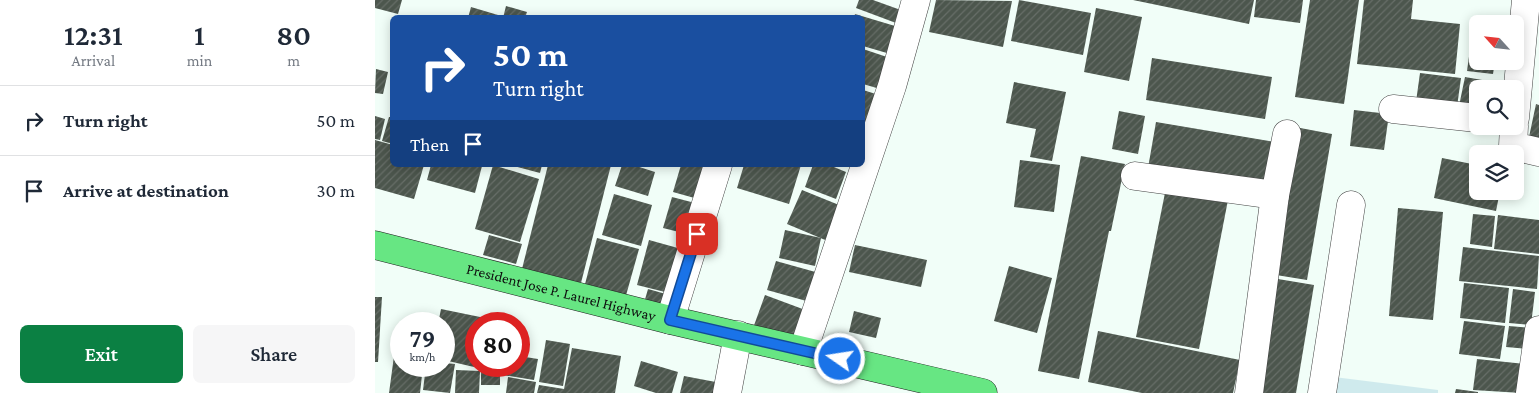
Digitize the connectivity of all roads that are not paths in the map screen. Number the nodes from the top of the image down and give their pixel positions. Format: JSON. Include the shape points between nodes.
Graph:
{"nodes":[{"id":1,"x":916,"y":0,"type":"edge"},
{"id":2,"x":1526,"y":0,"type":"edge"},
{"id":3,"x":1531,"y":34,"type":"edge"},
{"id":4,"x":1522,"y":80,"type":"edge"},
{"id":5,"x":1393,"y":109,"type":"dead end"},
{"id":6,"x":1469,"y":117,"type":"edge"},
{"id":7,"x":1287,"y":134,"type":"dead end"},
{"id":8,"x":1514,"y":135,"type":"edge"},
{"id":9,"x":1539,"y":152,"type":"edge"},
{"id":10,"x":865,"y":166,"type":"edge"},
{"id":11,"x":717,"y":167,"type":"edge"},
{"id":12,"x":865,"y":167,"type":"edge"},
{"id":13,"x":1135,"y":176,"type":"dead end"},
{"id":14,"x":1275,"y":195,"type":"junction"},
{"id":15,"x":1351,"y":205,"type":"dead end"},
{"id":16,"x":375,"y":245,"type":"edge"},
{"id":17,"x":670,"y":320,"type":"junction"},
{"id":18,"x":1539,"y":330,"type":"edge"},
{"id":19,"x":738,"y":335,"type":"junction"},
{"id":20,"x":803,"y":351,"type":"junction"},
{"id":21,"x":950,"y":389,"type":"edge"},
{"id":22,"x":727,"y":393,"type":"edge"},
{"id":23,"x":983,"y":393,"type":"edge"},
{"id":24,"x":1249,"y":393,"type":"edge"},
{"id":25,"x":1323,"y":393,"type":"edge"},
{"id":26,"x":1530,"y":393,"type":"edge"}],
"edges":[{"from":1,"to":10,"type":"street"},
{"from":2,"to":3,"type":"street"},
{"from":3,"to":4,"type":"street"},
{"from":5,"to":6,"type":"street"},
{"from":7,"to":14,"type":"street"},
{"from":8,"to":9,"type":"street","via":[[1513,146]]},
{"from":11,"to":17,"type":"street"},
{"from":12,"to":20,"type":"street"},
{"from":13,"to":14,"type":"street"},
{"from":14,"to":24,"type":"street"},
{"from":15,"to":25,"type":"street"},
{"from":16,"to":17,"type":"highway","name":"President Jose P. Laurel Highway"},
{"from":17,"to":19,"type":"highway","name":"President Jose P. Laurel Highway"},
{"from":18,"to":26,"type":"street"},
{"from":19,"to":20,"type":"highway","name":"President Jose P. Laurel Highway"},
{"from":19,"to":22,"type":"street"},
{"from":20,"to":21,"type":"highway","name":"President Jose P. Laurel Highway"},
{"from":21,"to":23,"type":"highway","name":"President Jose P. Laurel Highway"}]}
